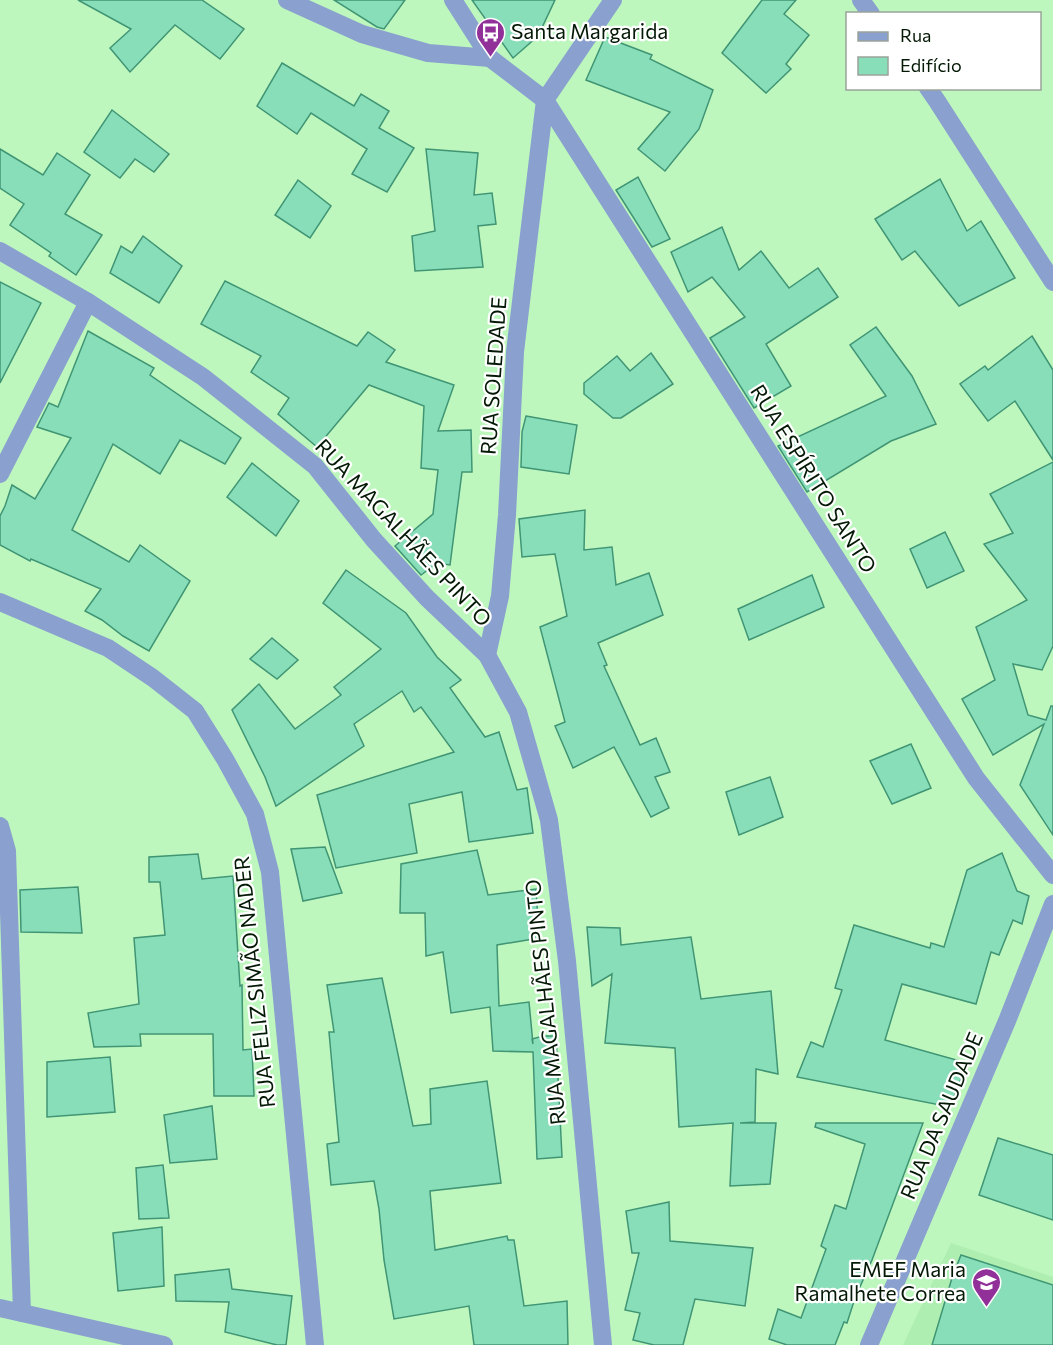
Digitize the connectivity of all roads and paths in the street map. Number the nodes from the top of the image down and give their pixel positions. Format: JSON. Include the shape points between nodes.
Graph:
{"nodes":[{"id":1,"x":287,"y":0,"type":"edge"},
{"id":2,"x":453,"y":0,"type":"edge"},
{"id":3,"x":613,"y":0,"type":"edge"},
{"id":4,"x":490,"y":58,"type":"junction"},
{"id":5,"x":929,"y":90,"type":"edge"},
{"id":6,"x":545,"y":100,"type":"junction"},
{"id":7,"x":0,"y":251,"type":"edge"},
{"id":8,"x":1053,"y":282,"type":"edge"},
{"id":9,"x":88,"y":302,"type":"junction"},
{"id":10,"x":0,"y":474,"type":"edge"},
{"id":11,"x":0,"y":602,"type":"edge"},
{"id":12,"x":487,"y":655,"type":"junction"},
{"id":13,"x":0,"y":826,"type":"edge"},
{"id":14,"x":1053,"y":875,"type":"edge"},
{"id":15,"x":1053,"y":904,"type":"edge"},
{"id":16,"x":0,"y":1308,"type":"edge"},
{"id":17,"x":22,"y":1312,"type":"junction"},
{"id":18,"x":164,"y":1345,"type":"edge"},
{"id":19,"x":315,"y":1345,"type":"edge"},
{"id":20,"x":603,"y":1345,"type":"edge"},
{"id":21,"x":868,"y":1345,"type":"edge"}],
"edges":[{"from":1,"to":4,"type":"street","via":[[362,34],[417,50]]},
{"from":2,"to":4,"type":"street"},
{"from":3,"to":6,"type":"street"},
{"from":4,"to":6,"type":"street"},
{"from":5,"to":8,"type":"street"},
{"from":6,"to":12,"type":"street","name":"RUA SOLEDADE","via":[[515,352],[500,596]]},
{"from":6,"to":14,"type":"street","name":"RUA ESPÍRITO SANTO","via":[[976,778]]},
{"from":7,"to":9,"type":"street","name":"RUA MAGALHÃES PINTO"},
{"from":9,"to":10,"type":"street"},
{"from":9,"to":12,"type":"street","name":"RUA MAGALHÃES PINTO","via":[[203,376],[315,466],[374,540]]},
{"from":11,"to":19,"type":"street","name":"RUA FELIZ SIMÃO NADER","via":[[108,648],[195,711],[255,814],[270,872]]},
{"from":12,"to":20,"type":"street","name":"RUA MAGALHÃES PINTO","via":[[518,712],[549,820],[567,961]]},
{"from":13,"to":17,"type":"street","via":[[7,851]]},
{"from":15,"to":21,"type":"street","name":"RUA DA SAUDADE"},
{"from":16,"to":17,"type":"street"},
{"from":17,"to":18,"type":"street"}]}
